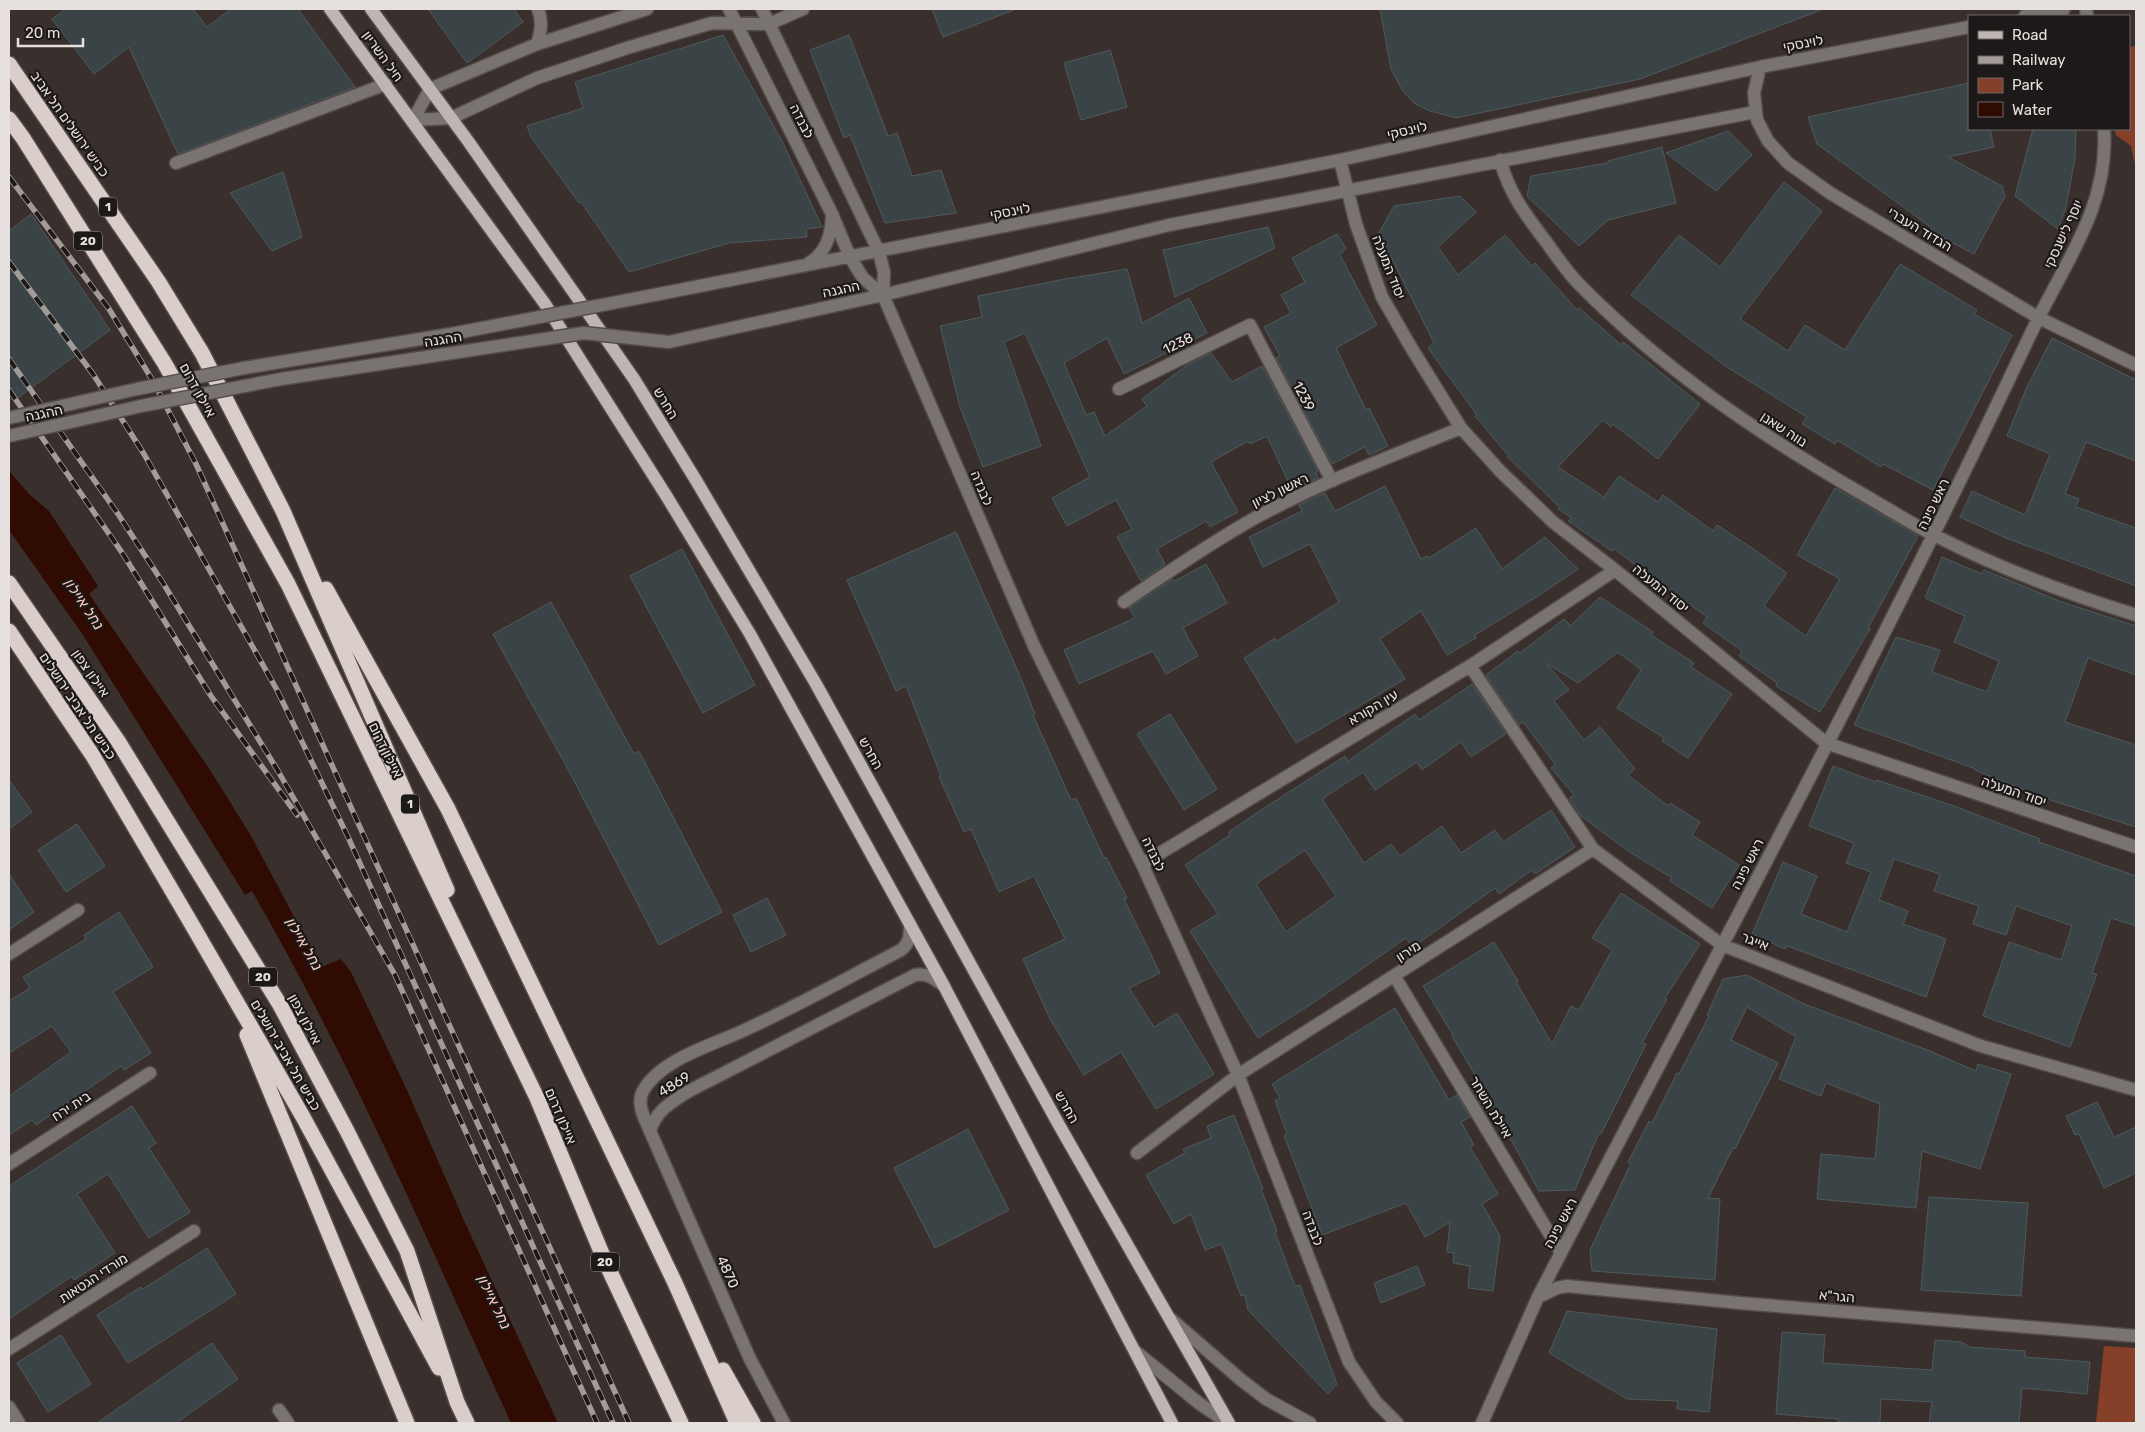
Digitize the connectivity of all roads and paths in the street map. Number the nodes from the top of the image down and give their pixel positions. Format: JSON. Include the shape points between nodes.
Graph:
{"nodes":[{"id":1,"x":330,"y":9,"type":"edge"},
{"id":2,"x":371,"y":9,"type":"edge"},
{"id":3,"x":538,"y":9,"type":"edge"},
{"id":4,"x":647,"y":9,"type":"edge"},
{"id":5,"x":729,"y":9,"type":"edge"},
{"id":6,"x":755,"y":9,"type":"edge"},
{"id":7,"x":762,"y":9,"type":"edge"},
{"id":8,"x":802,"y":9,"type":"edge"},
{"id":9,"x":2064,"y":9,"type":"edge"},
{"id":10,"x":2031,"y":15,"type":"edge"},
{"id":11,"x":735,"y":22,"type":"junction"},
{"id":12,"x":769,"y":24,"type":"junction"},
{"id":13,"x":1968,"y":27,"type":"edge"},
{"id":14,"x":537,"y":44,"type":"junction"},
{"id":15,"x":9,"y":64,"type":"edge"},
{"id":16,"x":1760,"y":67,"type":"junction"},
{"id":17,"x":386,"y":84,"type":"junction"},
{"id":18,"x":430,"y":89,"type":"junction"},
{"id":19,"x":1755,"y":112,"type":"junction"},
{"id":20,"x":451,"y":118,"type":"junction"},
{"id":21,"x":9,"y":119,"type":"edge"},
{"id":22,"x":412,"y":120,"type":"junction"},
{"id":23,"x":2104,"y":130,"type":"edge"},
{"id":24,"x":1340,"y":160,"type":"junction"},
{"id":25,"x":1500,"y":160,"type":"junction"},
{"id":26,"x":176,"y":163,"type":"dead end"},
{"id":27,"x":1346,"y":191,"type":"junction"},
{"id":28,"x":832,"y":214,"type":"junction"},
{"id":29,"x":879,"y":252,"type":"junction"},
{"id":30,"x":850,"y":257,"type":"junction"},
{"id":31,"x":805,"y":266,"type":"junction"},
{"id":32,"x":883,"y":295,"type":"junction"},
{"id":33,"x":2038,"y":318,"type":"junction"},
{"id":34,"x":1250,"y":325,"type":"joint"},
{"id":35,"x":2136,"y":365,"type":"edge"},
{"id":36,"x":1119,"y":389,"type":"dead end"},
{"id":37,"x":9,"y":418,"type":"edge"},
{"id":38,"x":1461,"y":428,"type":"junction"},
{"id":39,"x":9,"y":436,"type":"edge"},
{"id":40,"x":1332,"y":481,"type":"junction"},
{"id":41,"x":283,"y":511,"type":"junction"},
{"id":42,"x":1934,"y":535,"type":"junction"},
{"id":43,"x":1615,"y":570,"type":"junction"},
{"id":44,"x":9,"y":583,"type":"edge"},
{"id":45,"x":1124,"y":602,"type":"dead end"},
{"id":46,"x":2136,"y":615,"type":"edge"},
{"id":47,"x":9,"y":631,"type":"edge"},
{"id":48,"x":1470,"y":666,"type":"junction"},
{"id":49,"x":1826,"y":743,"type":"junction"},
{"id":50,"x":2136,"y":847,"type":"edge"},
{"id":51,"x":1593,"y":849,"type":"junction"},
{"id":52,"x":1142,"y":864,"type":"junction"},
{"id":53,"x":78,"y":910,"type":"dead end"},
{"id":54,"x":910,"y":924,"type":"junction"},
{"id":55,"x":1722,"y":945,"type":"junction"},
{"id":56,"x":9,"y":954,"type":"edge"},
{"id":57,"x":1395,"y":977,"type":"junction"},
{"id":58,"x":224,"y":978,"type":"junction"},
{"id":59,"x":944,"y":986,"type":"junction"},
{"id":60,"x":150,"y":1073,"type":"dead end"},
{"id":61,"x":1238,"y":1075,"type":"junction"},
{"id":62,"x":2136,"y":1090,"type":"edge"},
{"id":63,"x":537,"y":1098,"type":"junction"},
{"id":64,"x":650,"y":1131,"type":"junction"},
{"id":65,"x":1137,"y":1153,"type":"dead end"},
{"id":66,"x":9,"y":1164,"type":"edge"},
{"id":67,"x":194,"y":1231,"type":"dead end"},
{"id":68,"x":1561,"y":1253,"type":"junction"},
{"id":69,"x":675,"y":1283,"type":"junction"},
{"id":70,"x":1538,"y":1297,"type":"junction"},
{"id":71,"x":1171,"y":1319,"type":"junction"},
{"id":72,"x":2136,"y":1336,"type":"edge"},
{"id":73,"x":1131,"y":1348,"type":"junction"},
{"id":74,"x":9,"y":1350,"type":"edge"},
{"id":75,"x":457,"y":1402,"type":"junction"},
{"id":76,"x":9,"y":1407,"type":"edge"},
{"id":77,"x":279,"y":1410,"type":"dead end"},
{"id":78,"x":1484,"y":1417,"type":"edge"},
{"id":79,"x":19,"y":1423,"type":"edge"},
{"id":80,"x":288,"y":1423,"type":"edge"},
{"id":81,"x":407,"y":1423,"type":"edge"},
{"id":82,"x":467,"y":1423,"type":"edge"},
{"id":83,"x":681,"y":1423,"type":"edge"},
{"id":84,"x":737,"y":1423,"type":"edge"},
{"id":85,"x":752,"y":1423,"type":"edge"},
{"id":86,"x":784,"y":1423,"type":"edge"},
{"id":87,"x":1172,"y":1423,"type":"edge"},
{"id":88,"x":1228,"y":1423,"type":"edge"},
{"id":89,"x":1310,"y":1423,"type":"edge"},
{"id":90,"x":1397,"y":1423,"type":"edge"},
{"id":91,"x":1475,"y":1423,"type":"edge"}],
"edges":[{"from":1,"to":17,"type":"main road","name":"חיל השריון"},
{"from":2,"to":18,"type":"main road","name":"חיל השריון"},
{"from":3,"to":14,"type":"street","via":[[542,19]]},
{"from":4,"to":14,"type":"street"},
{"from":5,"to":11,"type":"street","name":"לבנדה"},
{"from":6,"to":12,"type":"street"},
{"from":7,"to":12,"type":"street","name":"לבנדה"},
{"from":8,"to":12,"type":"street"},
{"from":9,"to":10,"type":"street"},
{"from":11,"to":12,"type":"street"},
{"from":11,"to":20,"type":"street","via":[[712,23],[537,78]]},
{"from":11,"to":28,"type":"street","name":"לבנדה"},
{"from":12,"to":29,"type":"street","name":"לבנדה"},
{"from":13,"to":16,"type":"street","name":"לוינסקי"},
{"from":14,"to":18,"type":"street"},
{"from":15,"to":41,"type":"highway","name":"כביש ירושלים תל אביב","number":"1","via":[[158,281],[202,353]]},
{"from":16,"to":19,"type":"street","name":"הגדוד העברי","via":[[1754,93]]},
{"from":16,"to":24,"type":"street","name":"לוינסקי"},
{"from":17,"to":22,"type":"main road","name":"חיל השריון"},
{"from":17,"to":26,"type":"street"},
{"from":18,"to":20,"type":"main road","name":"חיל השריון"},
{"from":18,"to":22,"type":"street"},
{"from":19,"to":25,"type":"street"},
{"from":19,"to":33,"type":"street","name":"הגדוד העברי","via":[[1768,141],[1788,163],[1830,193]]},
{"from":20,"to":22,"type":"street"},
{"from":20,"to":71,"type":"main road","name":"החרש","via":[[634,379],[697,482],[816,684],[1059,1125]]},
{"from":21,"to":63,"type":"highway","name":"איילון דרום","number":"20","via":[[165,364],[288,584]]},
{"from":22,"to":54,"type":"main road","via":[[545,304],[667,497],[750,634]]},
{"from":23,"to":33,"type":"street","name":"יוסף לישנסקי","via":[[2100,188],[2088,221]]},
{"from":24,"to":27,"type":"street","name":"יסוד המעלה"},
{"from":24,"to":29,"type":"street","name":"לוינסקי"},
{"from":25,"to":27,"type":"street"},
{"from":25,"to":42,"type":"street","name":"נווה שאנן","via":[[1505,178],[1524,213],[1578,283],[1633,334],[1761,433]]},
{"from":27,"to":32,"type":"street","via":[[1169,225]]},
{"from":27,"to":38,"type":"street","name":"יסוד המעלה","via":[[1382,297]]},
{"from":28,"to":30,"type":"street","name":"לבנדה"},
{"from":28,"to":31,"type":"street","via":[[826,245],[815,260]]},
{"from":29,"to":30,"type":"street","name":"לוינסקי"},
{"from":29,"to":32,"type":"street","name":"לבנדה","via":[[884,272]]},
{"from":30,"to":31,"type":"street","name":"ההגנה"},
{"from":30,"to":32,"type":"street","name":"לבנדה","via":[[863,278]]},
{"from":31,"to":37,"type":"street","name":"ההגנה","bridge":true,"via":[[459,333],[244,368]]},
{"from":32,"to":39,"type":"street","name":"ההגנה","bridge":true,"via":[[669,342],[584,333],[282,379]]},
{"from":32,"to":52,"type":"street","name":"לבנדה","via":[[1034,646]]},
{"from":33,"to":35,"type":"street","name":"הגדוד העברי"},
{"from":33,"to":42,"type":"street","name":"ראש פינה"},
{"from":34,"to":36,"type":"street","name":"1238"},
{"from":34,"to":40,"type":"street","name":"1239"},
{"from":38,"to":40,"type":"street","name":"ראשון לציון"},
{"from":38,"to":43,"type":"street","name":"יסוד המעלה","via":[[1553,522]]},
{"from":40,"to":45,"type":"street","name":"ראשון לציון","via":[[1256,518]]},
{"from":41,"to":63,"type":"highway","number":"1"},
{"from":41,"to":69,"type":"highway","via":[[448,809]]},
{"from":42,"to":46,"type":"street","name":"נווה שאנן","via":[[2102,605]]},
{"from":42,"to":49,"type":"street","name":"ראש פינה"},
{"from":43,"to":48,"type":"street","name":"עין הקורא"},
{"from":43,"to":49,"type":"street","name":"יסוד המעלה"},
{"from":44,"to":75,"type":"highway","name":"איילון צפון","number":"20","via":[[118,741],[280,1005],[407,1251]]},
{"from":47,"to":58,"type":"highway","name":"כביש תל אביב ירושלים","via":[[93,756]]},
{"from":48,"to":51,"type":"street","name":"אייגר"},
{"from":48,"to":52,"type":"street","name":"עין הקורא"},
{"from":49,"to":50,"type":"street","name":"יסוד המעלה"},
{"from":49,"to":55,"type":"street","name":"ראש פינה"},
{"from":51,"to":55,"type":"street","name":"אייגר"},
{"from":51,"to":57,"type":"street","name":"מירון"},
{"from":52,"to":61,"type":"street","name":"לבנדה"},
{"from":53,"to":56,"type":"street"},
{"from":54,"to":59,"type":"main road"},
{"from":54,"to":64,"type":"street","name":"4869","via":[[908,942],[901,950],[749,1029],[680,1059],[661,1072],[643,1092],[640,1102]]},
{"from":55,"to":62,"type":"street","name":"אייגר","via":[[1981,1046]]},
{"from":55,"to":68,"type":"street","name":"ראש פינה"},
{"from":57,"to":61,"type":"street","name":"מירון"},
{"from":57,"to":68,"type":"street","name":"איילת השחר"},
{"from":58,"to":75,"type":"highway","name":"כביש תל אביב ירושלים"},
{"from":58,"to":81,"type":"highway"},
{"from":59,"to":64,"type":"street","name":"4869","via":[[931,976],[914,975],[689,1091],[658,1113]]},
{"from":59,"to":73,"type":"main road"},
{"from":60,"to":66,"type":"street","name":"בית ירח"},
{"from":61,"to":65,"type":"street","name":"מירון"},
{"from":61,"to":90,"type":"street","name":"לבנדה","via":[[1349,1362],[1376,1402]]},
{"from":63,"to":83,"type":"highway","name":"איילון דרום","number":"20","via":[[605,1261]]},
{"from":64,"to":86,"type":"street","name":"4870","via":[[750,1359]]},
{"from":67,"to":74,"type":"street","name":"מורדי הגטאות"},
{"from":68,"to":70,"type":"street","name":"ראש פינה"},
{"from":69,"to":84,"type":"highway"},
{"from":69,"to":85,"type":"highway"},
{"from":70,"to":72,"type":"street","name":"הגר\"א","via":[[1567,1286]]},
{"from":70,"to":78,"type":"street","name":"ראש פינה"},
{"from":71,"to":88,"type":"main road","name":"החרש"},
{"from":71,"to":89,"type":"street","via":[[1266,1399]]},
{"from":73,"to":87,"type":"main road"},
{"from":73,"to":88,"type":"street"},
{"from":75,"to":82,"type":"highway","name":"איילון צפון","number":"20"},
{"from":76,"to":79,"type":"street"},
{"from":77,"to":80,"type":"street"},
{"from":78,"to":91,"type":"street"}]}
